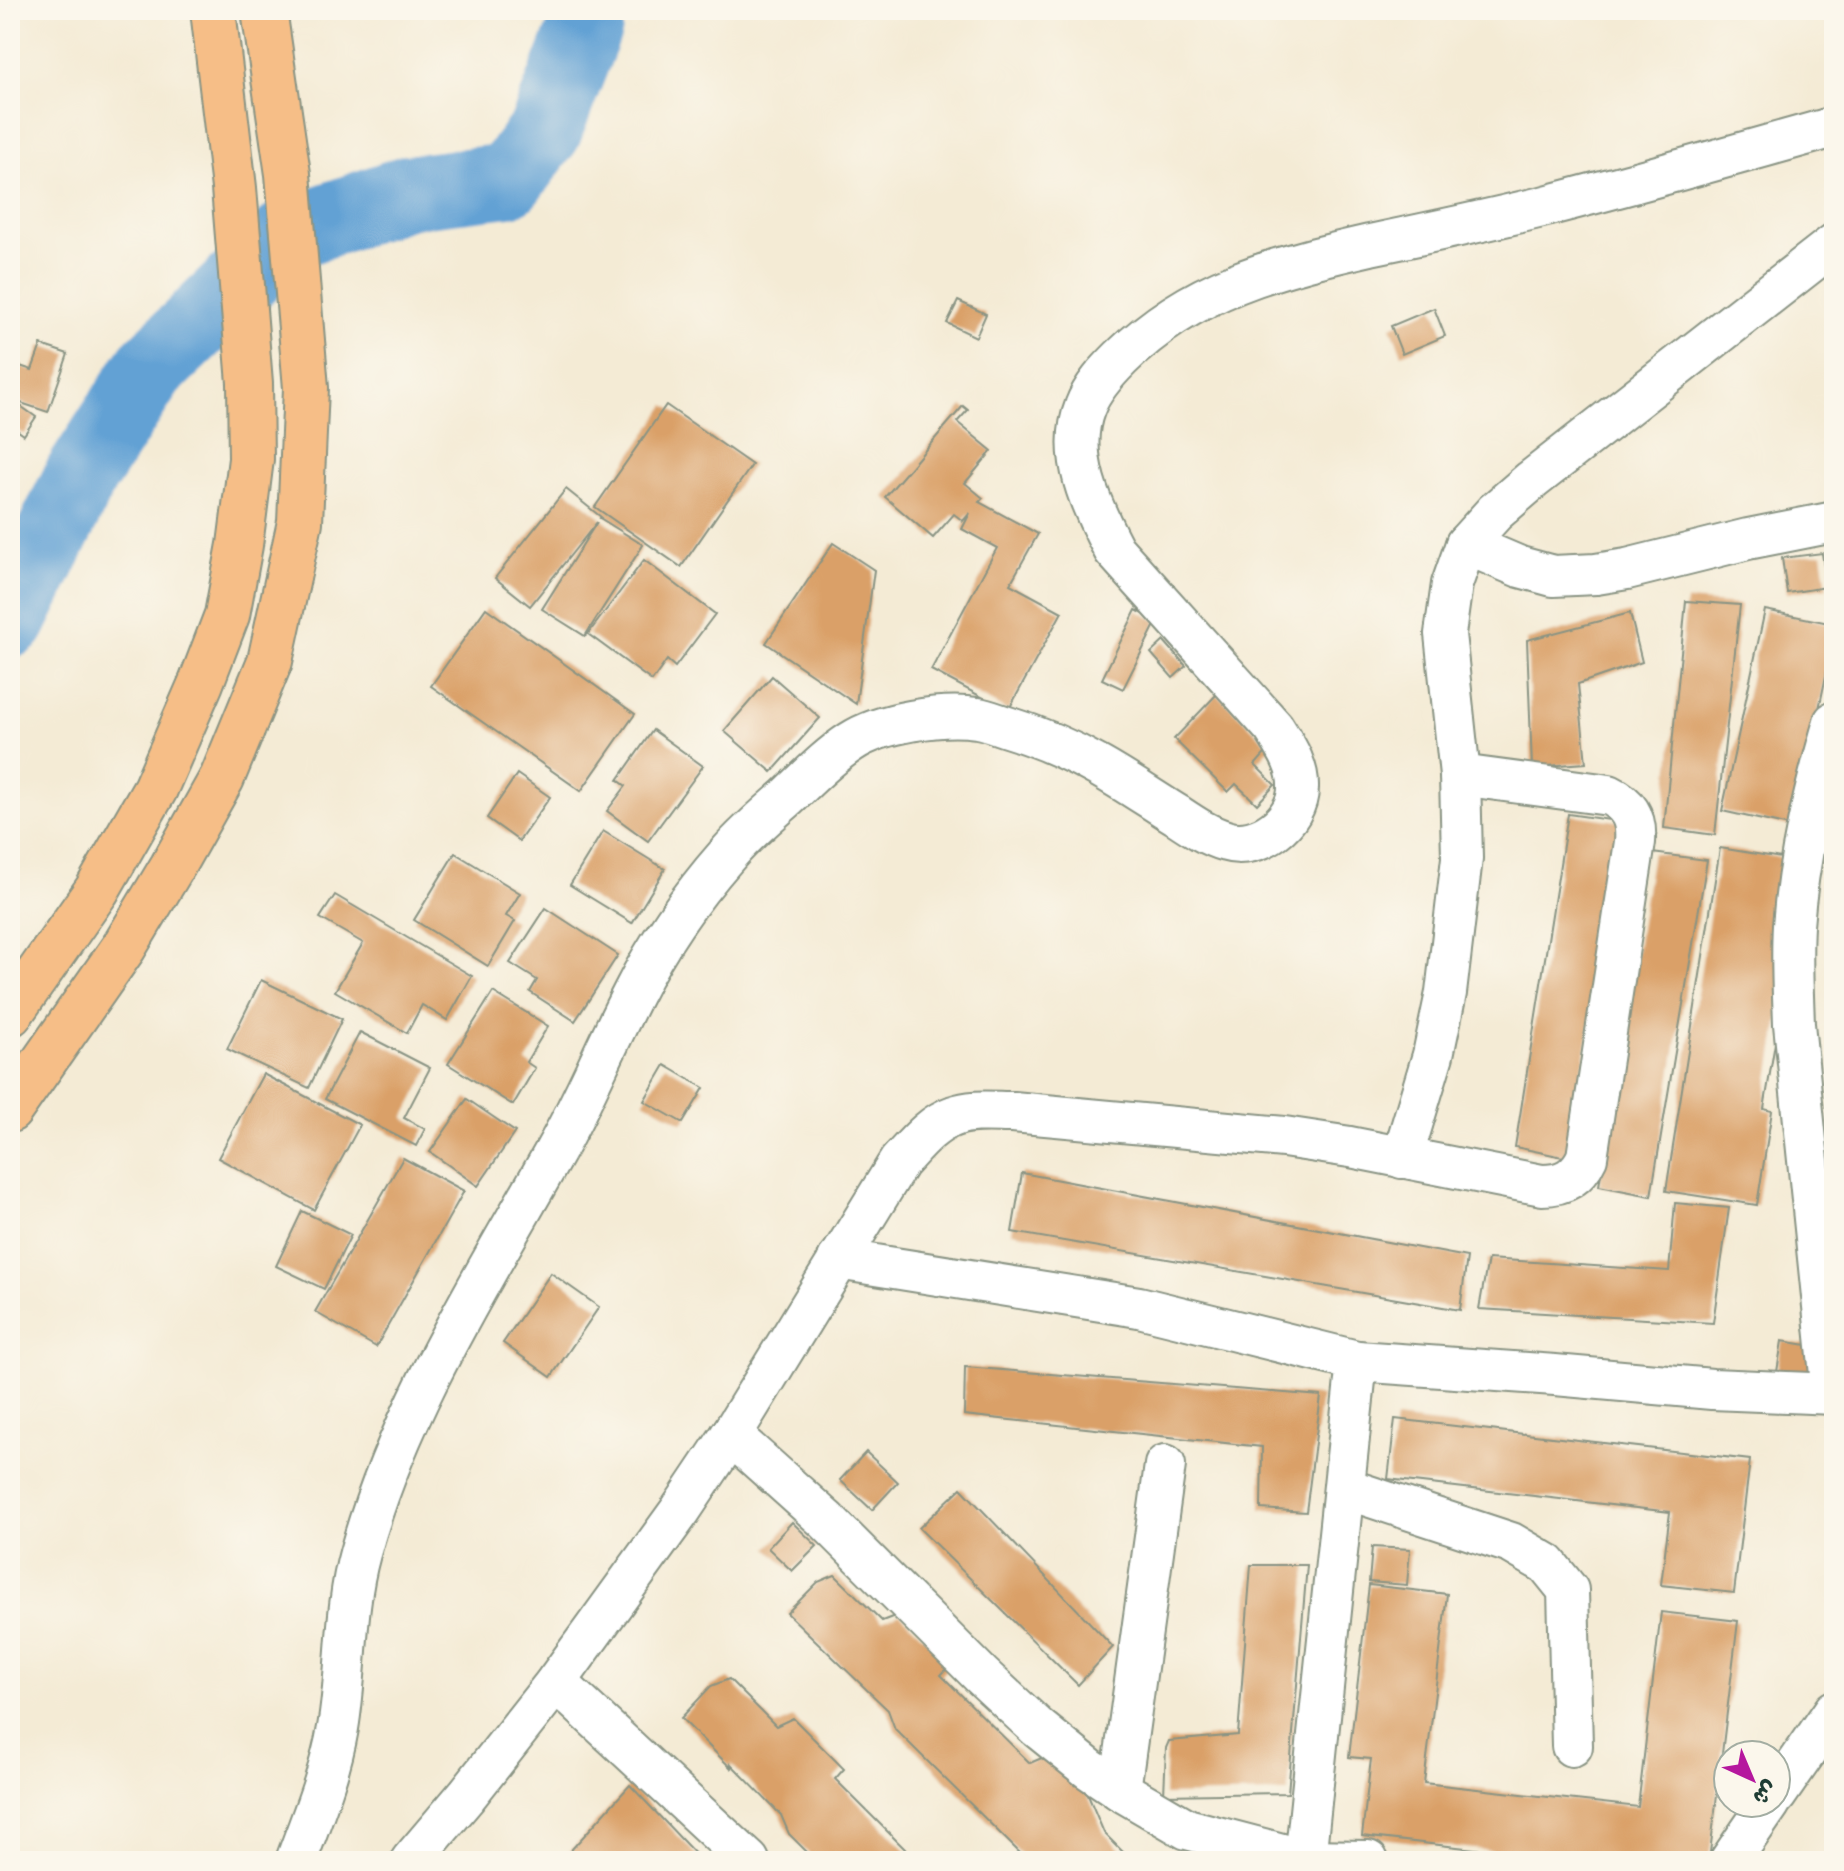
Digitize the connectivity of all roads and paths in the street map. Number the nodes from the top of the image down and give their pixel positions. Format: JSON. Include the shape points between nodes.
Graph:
{"nodes":[{"id":1,"x":213,"y":10,"type":"edge"},
{"id":2,"x":264,"y":10,"type":"edge"},
{"id":3,"x":1834,"y":127,"type":"edge"},
{"id":4,"x":1834,"y":244,"type":"edge"},
{"id":5,"x":1834,"y":522,"type":"edge"},
{"id":6,"x":1466,"y":544,"type":"junction"},
{"id":7,"x":1834,"y":722,"type":"edge"},
{"id":8,"x":1460,"y":775,"type":"junction"},
{"id":9,"x":10,"y":1014,"type":"edge"},
{"id":10,"x":10,"y":1110,"type":"edge"},
{"id":11,"x":1402,"y":1158,"type":"junction"},
{"id":12,"x":838,"y":1259,"type":"junction"},
{"id":13,"x":1827,"y":1269,"type":"edge"},
{"id":14,"x":1357,"y":1361,"type":"junction"},
{"id":15,"x":1833,"y":1394,"type":"edge"},
{"id":16,"x":731,"y":1435,"type":"junction"},
{"id":17,"x":1165,"y":1465,"type":"dead end"},
{"id":18,"x":1344,"y":1488,"type":"junction"},
{"id":19,"x":556,"y":1682,"type":"junction"},
{"id":20,"x":1827,"y":1735,"type":"edge"},
{"id":21,"x":1572,"y":1746,"type":"dead end"},
{"id":22,"x":1792,"y":1776,"type":"edge"},
{"id":23,"x":1120,"y":1790,"type":"junction"},
{"id":24,"x":1759,"y":1819,"type":"edge"},
{"id":25,"x":1305,"y":1860,"type":"edge"},
{"id":26,"x":296,"y":1861,"type":"edge"},
{"id":27,"x":411,"y":1861,"type":"edge"},
{"id":28,"x":749,"y":1861,"type":"edge"},
{"id":29,"x":1368,"y":1861,"type":"edge"},
{"id":30,"x":1730,"y":1861,"type":"edge"}],
"edges":[{"from":1,"to":9,"type":"highway","via":[[250,383],[251,459],[227,615],[155,789],[97,890]]},
{"from":2,"to":10,"type":"highway","via":[[288,174],[306,388],[300,522],[270,661],[222,778],[172,867],[124,947]]},
{"from":3,"to":26,"type":"street","via":[[1540,207],[1280,267],[1220,289],[1180,311],[1139,340],[1105,374],[1085,406],[1078,440],[1097,519],[1114,550],[1274,728],[1298,780],[1293,808],[1274,831],[1248,843],[1230,843],[1036,735],[977,718],[930,718],[894,724],[853,740],[729,852],[665,937],[634,990],[571,1123],[464,1313],[395,1453],[359,1556],[339,1724]]},
{"from":4,"to":6,"type":"street","via":[[1532,480]]},
{"from":5,"to":6,"type":"street","via":[[1596,574],[1553,576]]},
{"from":6,"to":8,"type":"street","via":[[1452,584],[1445,634]]},
{"from":7,"to":13,"type":"street","via":[[1806,832],[1793,927],[1794,1024]]},
{"from":8,"to":11,"type":"street","via":[[1462,858],[1446,993]]},
{"from":8,"to":11,"type":"street","via":[[1609,795],[1628,808],[1635,842],[1583,1167],[1565,1182],[1542,1185]]},
{"from":11,"to":12,"type":"street","via":[[1284,1137],[1013,1112],[966,1113],[923,1135],[899,1162]]},
{"from":12,"to":14,"type":"street","via":[[1139,1307]]},
{"from":12,"to":16,"type":"street"},
{"from":13,"to":15,"type":"street"},
{"from":14,"to":15,"type":"street"},
{"from":14,"to":18,"type":"street"},
{"from":16,"to":19,"type":"street"},
{"from":16,"to":23,"type":"street","via":[[827,1521],[1026,1717]]},
{"from":17,"to":23,"type":"street"},
{"from":18,"to":21,"type":"street","via":[[1511,1543],[1547,1564],[1568,1590]]},
{"from":18,"to":25,"type":"street"},
{"from":19,"to":27,"type":"street"},
{"from":19,"to":28,"type":"street"},
{"from":20,"to":22,"type":"street"},
{"from":23,"to":25,"type":"street","via":[[1187,1829]]},
{"from":24,"to":30,"type":"street"},
{"from":25,"to":29,"type":"street"}]}
